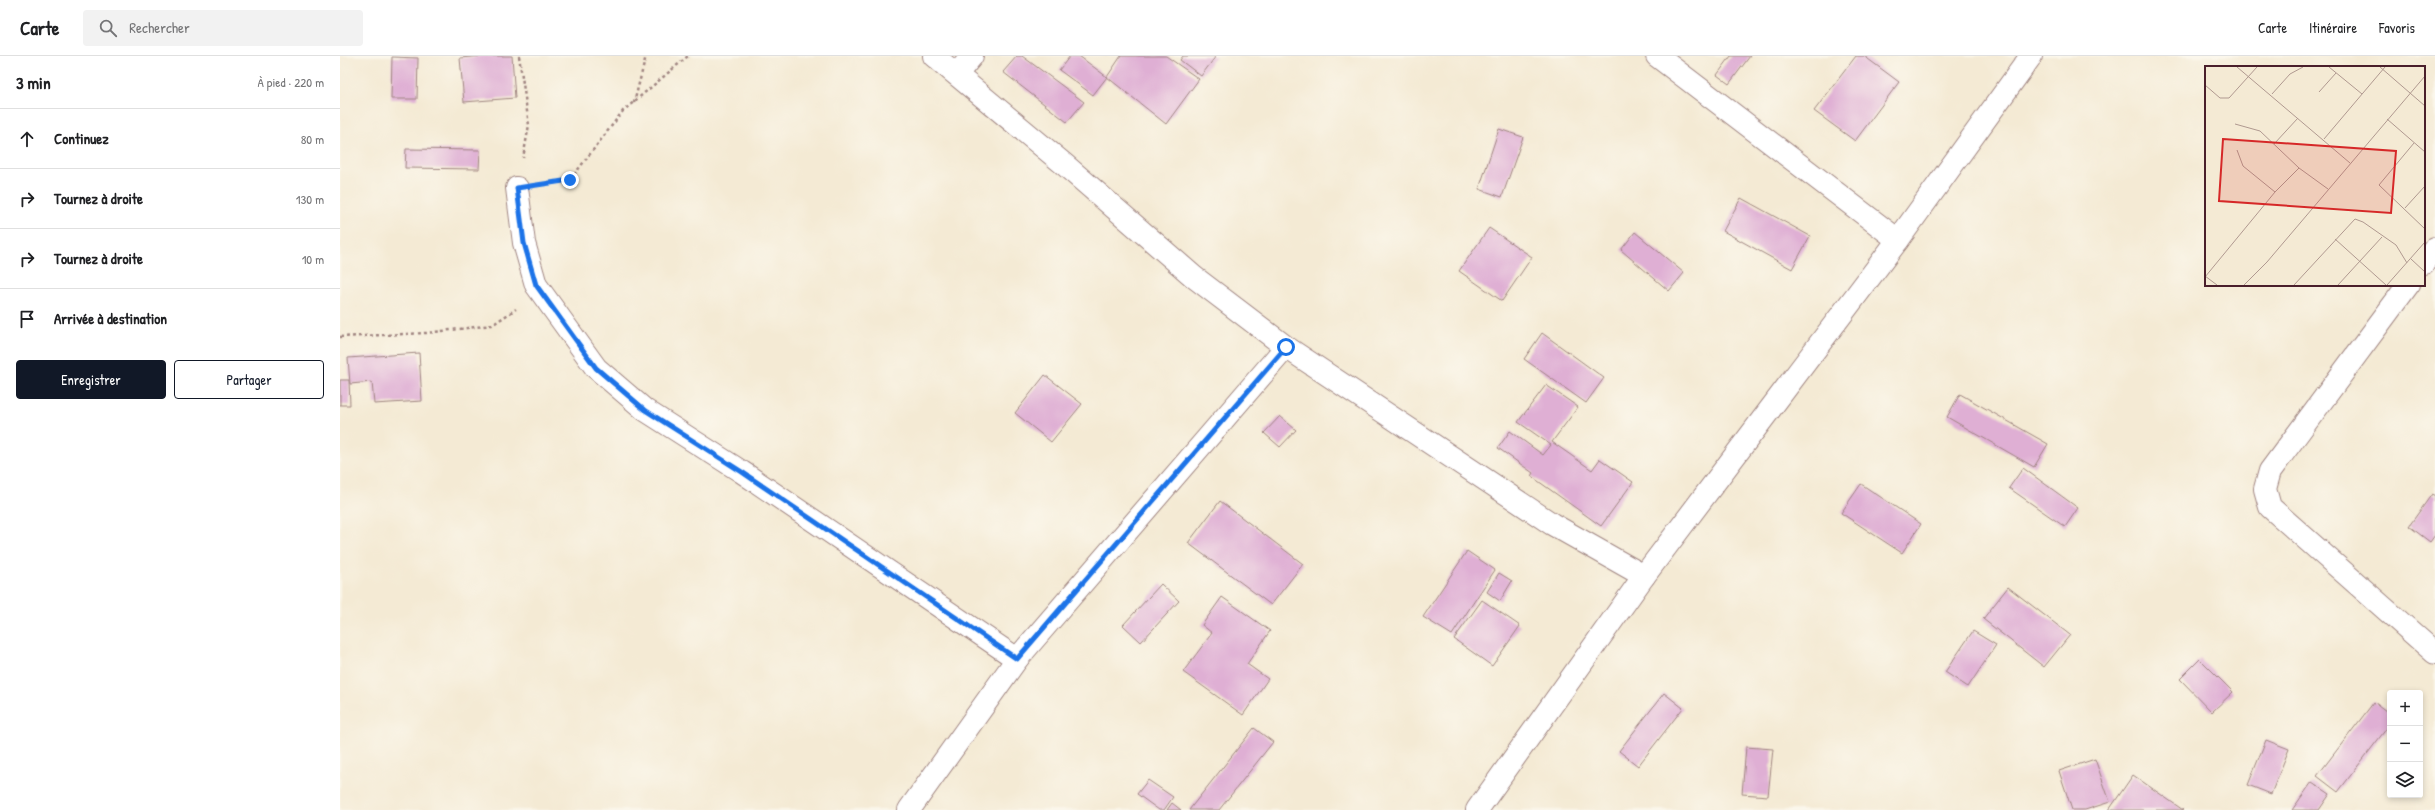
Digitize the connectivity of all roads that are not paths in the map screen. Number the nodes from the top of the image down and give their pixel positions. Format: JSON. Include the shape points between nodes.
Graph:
{"nodes":[{"id":1,"x":934,"y":56,"type":"edge"},
{"id":2,"x":972,"y":56,"type":"edge"},
{"id":3,"x":1657,"y":56,"type":"edge"},
{"id":4,"x":2031,"y":56,"type":"edge"},
{"id":5,"x":958,"y":74,"type":"junction"},
{"id":6,"x":517,"y":188,"type":"road end"},
{"id":7,"x":1898,"y":240,"type":"junction"},
{"id":8,"x":2435,"y":248,"type":"edge"},
{"id":9,"x":2425,"y":262,"type":"edge"},
{"id":10,"x":2407,"y":286,"type":"edge"},
{"id":11,"x":1286,"y":347,"type":"junction"},
{"id":12,"x":1644,"y":576,"type":"junction"},
{"id":13,"x":2435,"y":653,"type":"edge"},
{"id":14,"x":1017,"y":659,"type":"junction"},
{"id":15,"x":909,"y":810,"type":"edge"},
{"id":16,"x":1477,"y":810,"type":"edge"}],
"edges":[{"from":1,"to":5,"type":"street"},
{"from":2,"to":5,"type":"street"},
{"from":3,"to":7,"type":"street"},
{"from":4,"to":7,"type":"street"},
{"from":5,"to":11,"type":"street","via":[[1194,277]]},
{"from":6,"to":14,"type":"street","via":[[524,243],[536,285],[596,368],[645,410],[742,472]]},
{"from":7,"to":12,"type":"street"},
{"from":8,"to":9,"type":"street"},
{"from":10,"to":13,"type":"street","via":[[2270,471],[2265,489],[2270,507]]},
{"from":11,"to":12,"type":"street","via":[[1552,524]]},
{"from":11,"to":14,"type":"street"},
{"from":12,"to":16,"type":"street"},
{"from":14,"to":15,"type":"street"}]}
